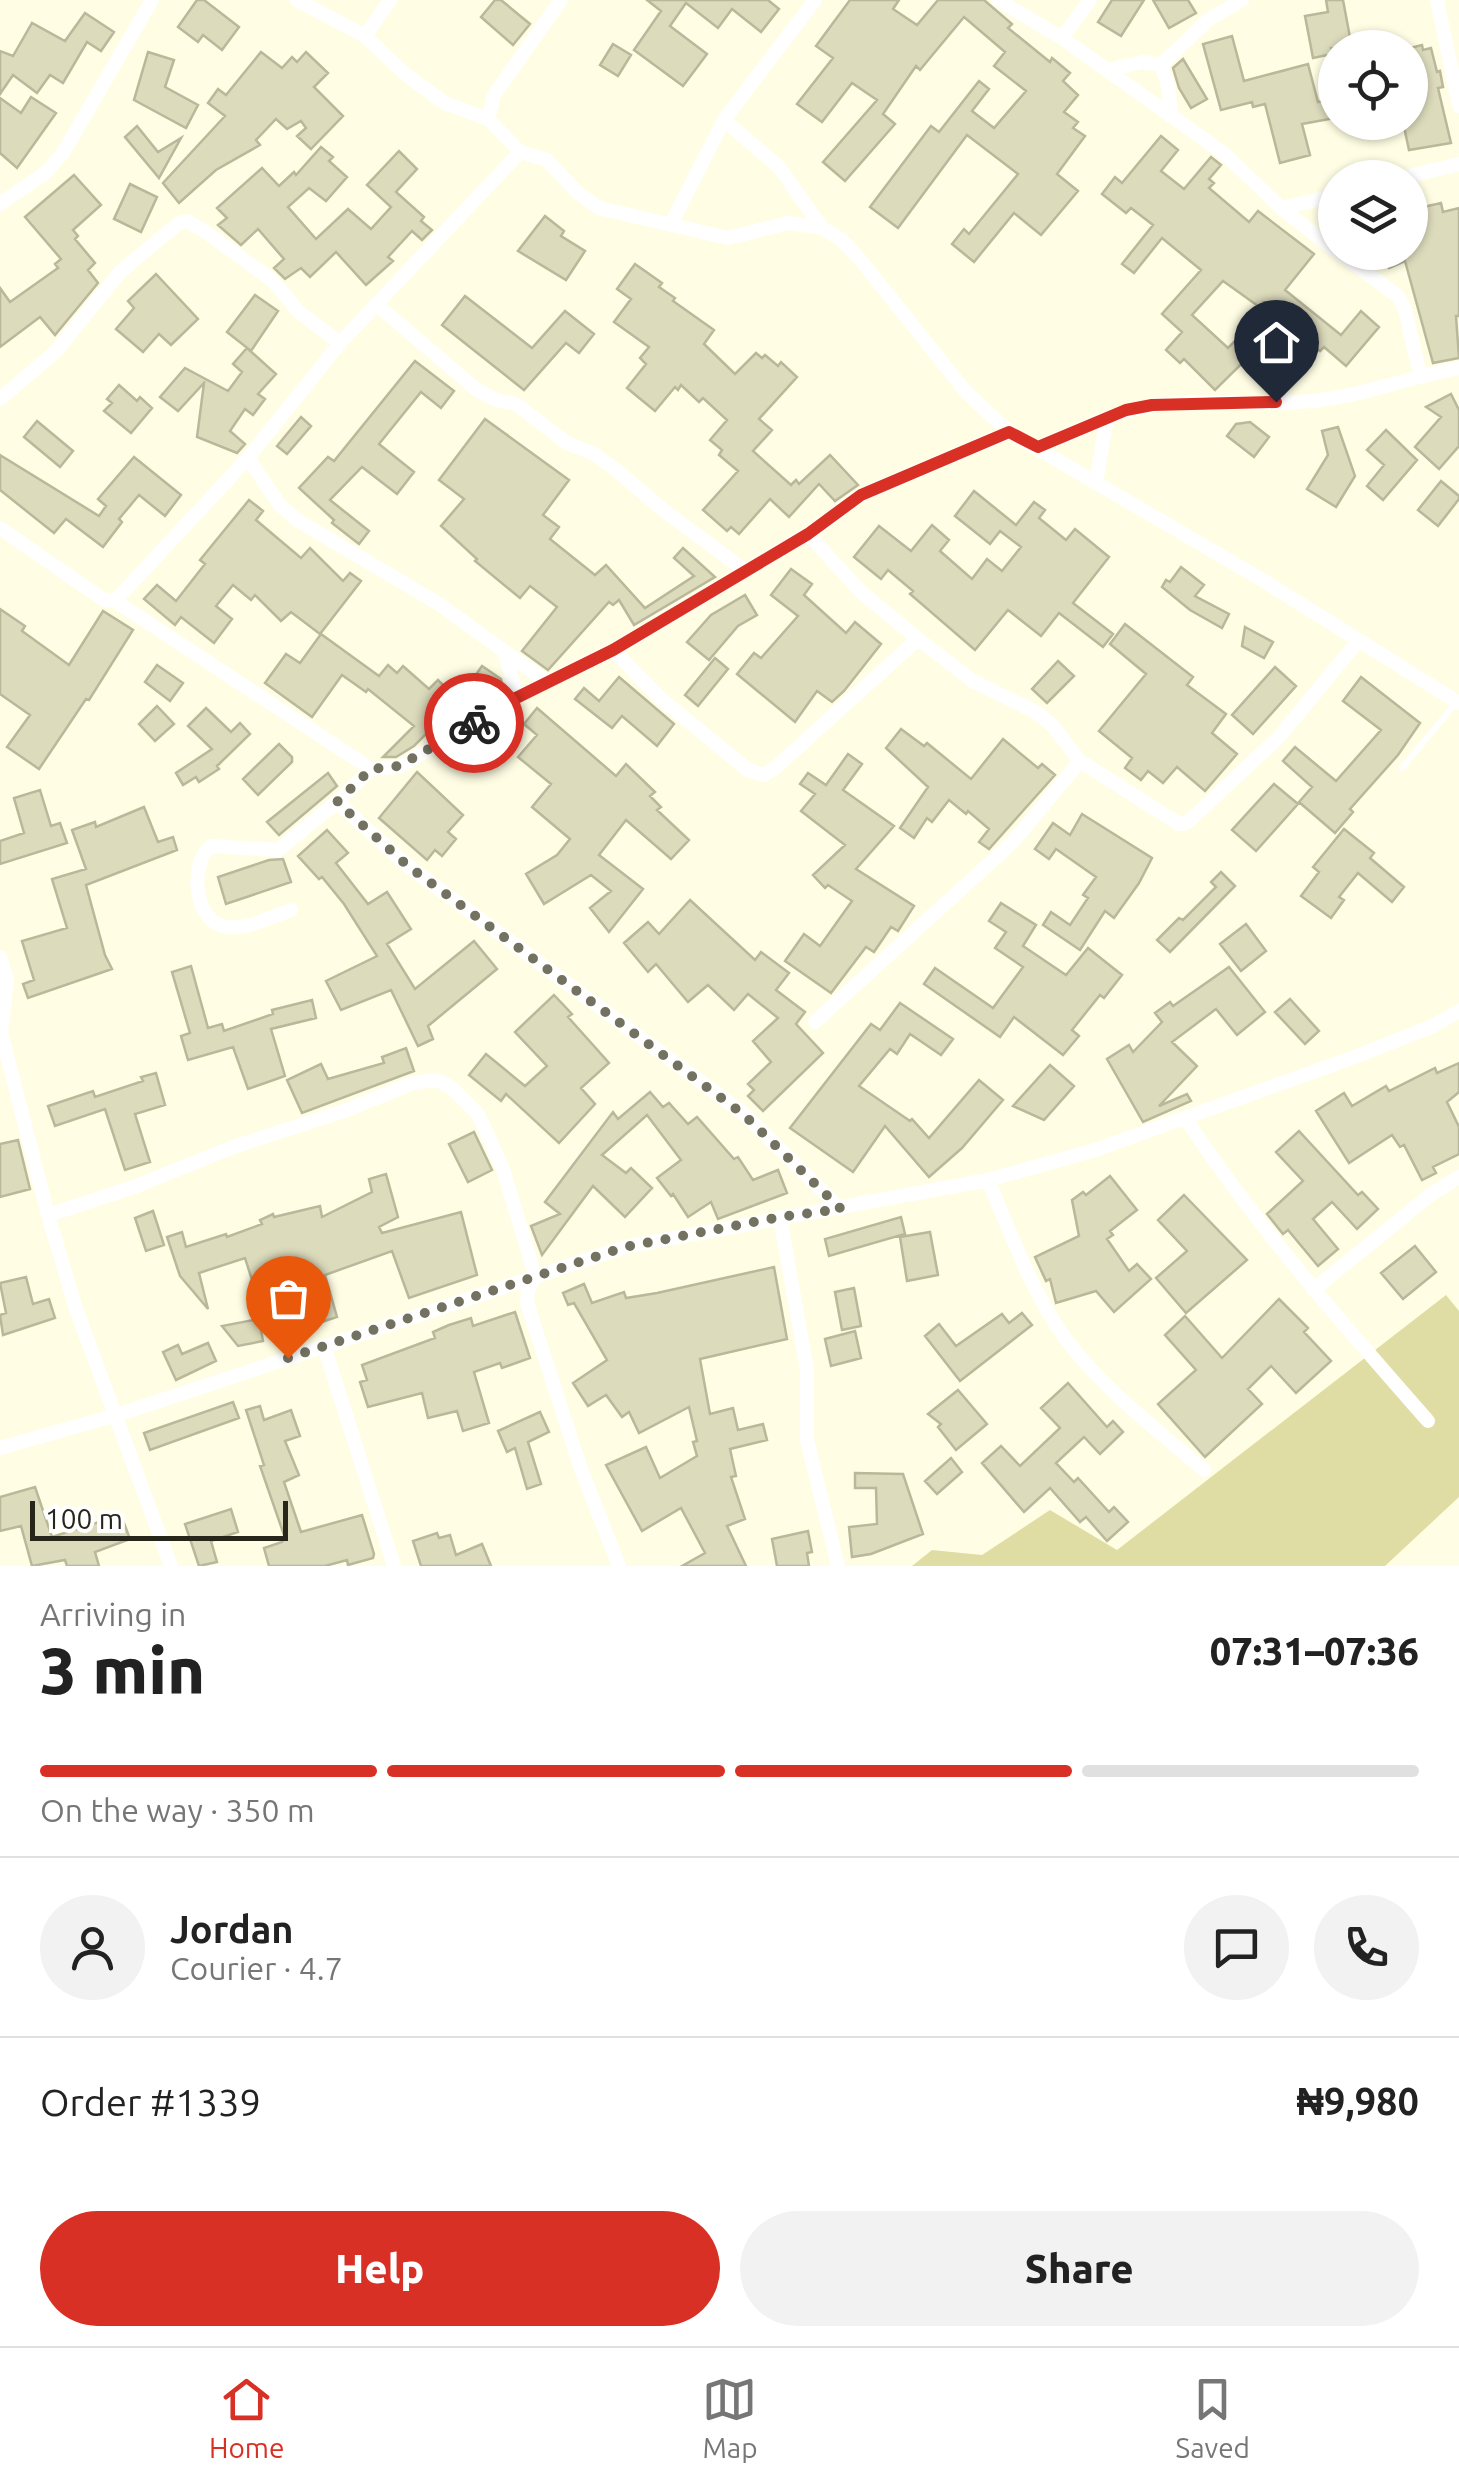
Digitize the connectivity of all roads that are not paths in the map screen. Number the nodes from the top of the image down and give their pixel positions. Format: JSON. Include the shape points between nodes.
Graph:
{"nodes":[{"id":1,"x":152,"y":0,"type":"edge"},
{"id":2,"x":297,"y":0,"type":"edge"},
{"id":3,"x":390,"y":0,"type":"edge"},
{"id":4,"x":561,"y":0,"type":"edge"},
{"id":5,"x":815,"y":0,"type":"edge"},
{"id":6,"x":998,"y":0,"type":"edge"},
{"id":7,"x":1090,"y":0,"type":"edge"},
{"id":8,"x":1242,"y":0,"type":"edge"},
{"id":9,"x":1437,"y":0,"type":"edge"},
{"id":10,"x":365,"y":36,"type":"junction"},
{"id":11,"x":1062,"y":38,"type":"junction"},
{"id":12,"x":1161,"y":65,"type":"junction"},
{"id":13,"x":1107,"y":70,"type":"junction"},
{"id":14,"x":494,"y":95,"type":"junction"},
{"id":15,"x":1459,"y":106,"type":"edge"},
{"id":16,"x":466,"y":110,"type":"junction"},
{"id":17,"x":1172,"y":116,"type":"junction"},
{"id":18,"x":488,"y":119,"type":"junction"},
{"id":19,"x":724,"y":120,"type":"junction"},
{"id":20,"x":520,"y":152,"type":"junction"},
{"id":21,"x":1459,"y":164,"type":"edge"},
{"id":22,"x":1428,"y":171,"type":"edge"},
{"id":23,"x":1318,"y":202,"type":"joint"},
{"id":24,"x":0,"y":204,"type":"edge"},
{"id":25,"x":1281,"y":208,"type":"junction"},
{"id":26,"x":670,"y":224,"type":"junction"},
{"id":27,"x":822,"y":228,"type":"junction"},
{"id":28,"x":1314,"y":233,"type":"junction"},
{"id":29,"x":1318,"y":236,"type":"edge"},
{"id":30,"x":1362,"y":270,"type":"edge"},
{"id":31,"x":376,"y":304,"type":"junction"},
{"id":32,"x":340,"y":343,"type":"junction"},
{"id":33,"x":1459,"y":368,"type":"edge"},
{"id":34,"x":1420,"y":375,"type":"junction"},
{"id":35,"x":0,"y":400,"type":"edge"},
{"id":36,"x":1107,"y":418,"type":"junction"},
{"id":37,"x":1009,"y":432,"type":"junction"},
{"id":38,"x":1038,"y":447,"type":"junction"},
{"id":39,"x":248,"y":458,"type":"junction"},
{"id":40,"x":1096,"y":482,"type":"junction"},
{"id":41,"x":0,"y":528,"type":"edge"},
{"id":42,"x":808,"y":534,"type":"junction"},
{"id":43,"x":744,"y":570,"type":"junction"},
{"id":44,"x":115,"y":601,"type":"junction"},
{"id":45,"x":918,"y":639,"type":"junction"},
{"id":46,"x":1358,"y":640,"type":"junction"},
{"id":47,"x":613,"y":650,"type":"junction"},
{"id":48,"x":506,"y":654,"type":"junction"},
{"id":49,"x":547,"y":682,"type":"junction"},
{"id":50,"x":516,"y":698,"type":"junction"},
{"id":51,"x":1458,"y":702,"type":"edge"},
{"id":52,"x":1080,"y":760,"type":"junction"},
{"id":53,"x":1402,"y":768,"type":"dead end"},
{"id":54,"x":371,"y":769,"type":"junction"},
{"id":55,"x":337,"y":802,"type":"junction"},
{"id":56,"x":291,"y":910,"type":"dead end"},
{"id":57,"x":0,"y":957,"type":"edge"},
{"id":58,"x":1459,"y":1011,"type":"edge"},
{"id":59,"x":815,"y":1022,"type":"dead end"},
{"id":60,"x":1186,"y":1119,"type":"junction"},
{"id":61,"x":1459,"y":1177,"type":"edge"},
{"id":62,"x":988,"y":1180,"type":"junction"},
{"id":63,"x":841,"y":1209,"type":"junction"},
{"id":64,"x":48,"y":1216,"type":"junction"},
{"id":65,"x":780,"y":1217,"type":"junction"},
{"id":66,"x":536,"y":1275,"type":"junction"},
{"id":67,"x":1313,"y":1290,"type":"junction"},
{"id":68,"x":324,"y":1346,"type":"junction"},
{"id":69,"x":117,"y":1415,"type":"junction"},
{"id":70,"x":1428,"y":1421,"type":"dead end"},
{"id":71,"x":0,"y":1448,"type":"edge"},
{"id":72,"x":1204,"y":1470,"type":"dead end"},
{"id":73,"x":172,"y":1566,"type":"edge"},
{"id":74,"x":394,"y":1566,"type":"edge"},
{"id":75,"x":619,"y":1566,"type":"edge"},
{"id":76,"x":838,"y":1566,"type":"edge"}],
"edges":[{"from":1,"to":24,"type":"street","via":[[62,152],[44,174]]},
{"from":2,"to":10,"type":"street"},
{"from":3,"to":10,"type":"street"},
{"from":4,"to":14,"type":"street"},
{"from":5,"to":19,"type":"street"},
{"from":6,"to":11,"type":"street"},
{"from":7,"to":11,"type":"street"},
{"from":8,"to":12,"type":"street","via":[[1208,20]]},
{"from":9,"to":15,"type":"street"},
{"from":10,"to":16,"type":"street","via":[[405,74]]},
{"from":11,"to":13,"type":"street"},
{"from":12,"to":13,"type":"street"},
{"from":12,"to":17,"type":"street"},
{"from":13,"to":17,"type":"street"},
{"from":14,"to":16,"type":"street"},
{"from":14,"to":18,"type":"street"},
{"from":16,"to":18,"type":"street"},
{"from":17,"to":25,"type":"street","via":[[1226,155]]},
{"from":18,"to":20,"type":"street"},
{"from":19,"to":26,"type":"street"},
{"from":19,"to":27,"type":"street","via":[[779,167]]},
{"from":20,"to":26,"type":"street","via":[[548,160],[600,208]]},
{"from":20,"to":31,"type":"street"},
{"from":21,"to":22,"type":"street"},
{"from":23,"to":25,"type":"street"},
{"from":23,"to":28,"type":"street"},
{"from":25,"to":28,"type":"street"},
{"from":26,"to":27,"type":"street","via":[[728,238],[788,223]]},
{"from":27,"to":37,"type":"street","via":[[842,240],[966,392]]},
{"from":28,"to":29,"type":"street"},
{"from":30,"to":34,"type":"street","via":[[1398,296]]},
{"from":31,"to":32,"type":"street"},
{"from":31,"to":43,"type":"street","via":[[478,390],[516,404],[567,443],[592,453]]},
{"from":32,"to":35,"type":"street","via":[[273,281],[206,232],[178,222],[121,271],[56,351]]},
{"from":32,"to":39,"type":"street"},
{"from":33,"to":34,"type":"street"},
{"from":34,"to":36,"type":"street","via":[[1358,395],[1152,405]]},
{"from":36,"to":38,"type":"street"},
{"from":36,"to":40,"type":"street"},
{"from":37,"to":38,"type":"street"},
{"from":37,"to":42,"type":"street","via":[[861,495]]},
{"from":38,"to":40,"type":"street"},
{"from":39,"to":44,"type":"street"},
{"from":39,"to":48,"type":"street","via":[[297,520],[439,604]]},
{"from":40,"to":46,"type":"street"},
{"from":41,"to":44,"type":"street","via":[[104,600]]},
{"from":42,"to":43,"type":"street"},
{"from":42,"to":45,"type":"street","via":[[861,592]]},
{"from":43,"to":47,"type":"street"},
{"from":44,"to":54,"type":"street"},
{"from":45,"to":47,"type":"street","via":[[764,775],[748,770],[660,698]]},
{"from":45,"to":52,"type":"street","via":[[973,681],[1036,712]]},
{"from":46,"to":51,"type":"street"},
{"from":46,"to":52,"type":"street","via":[[1279,737],[1187,822],[1172,823]]},
{"from":47,"to":49,"type":"street"},
{"from":48,"to":49,"type":"street"},
{"from":48,"to":50,"type":"street"},
{"from":49,"to":50,"type":"street"},
{"from":50,"to":54,"type":"street","via":[[399,766]]},
{"from":51,"to":53,"type":"lane"},
{"from":52,"to":59,"type":"street","via":[[1013,842]]},
{"from":54,"to":55,"type":"street"},
{"from":55,"to":56,"type":"street","via":[[278,850],[210,846],[201,854],[199,883],[209,920],[235,928]]},
{"from":55,"to":63,"type":"street","via":[[408,866],[743,1114]]},
{"from":57,"to":64,"type":"street","via":[[7,979],[1,1032]]},
{"from":58,"to":60,"type":"street"},
{"from":60,"to":62,"type":"street"},
{"from":60,"to":67,"type":"street"},
{"from":61,"to":67,"type":"street"},
{"from":62,"to":63,"type":"street"},
{"from":62,"to":72,"type":"street","via":[[1035,1288],[1066,1339]]},
{"from":63,"to":65,"type":"street"},
{"from":64,"to":66,"type":"street","via":[[413,1082],[436,1080],[478,1114],[504,1169]]},
{"from":64,"to":69,"type":"street"},
{"from":65,"to":66,"type":"street","via":[[625,1247]]},
{"from":65,"to":76,"type":"street","via":[[807,1370],[807,1440]]},
{"from":66,"to":68,"type":"street"},
{"from":66,"to":75,"type":"street","via":[[528,1303]]},
{"from":67,"to":70,"type":"street"},
{"from":68,"to":69,"type":"street"},
{"from":68,"to":74,"type":"street"},
{"from":69,"to":71,"type":"street"},
{"from":69,"to":73,"type":"street"}]}
